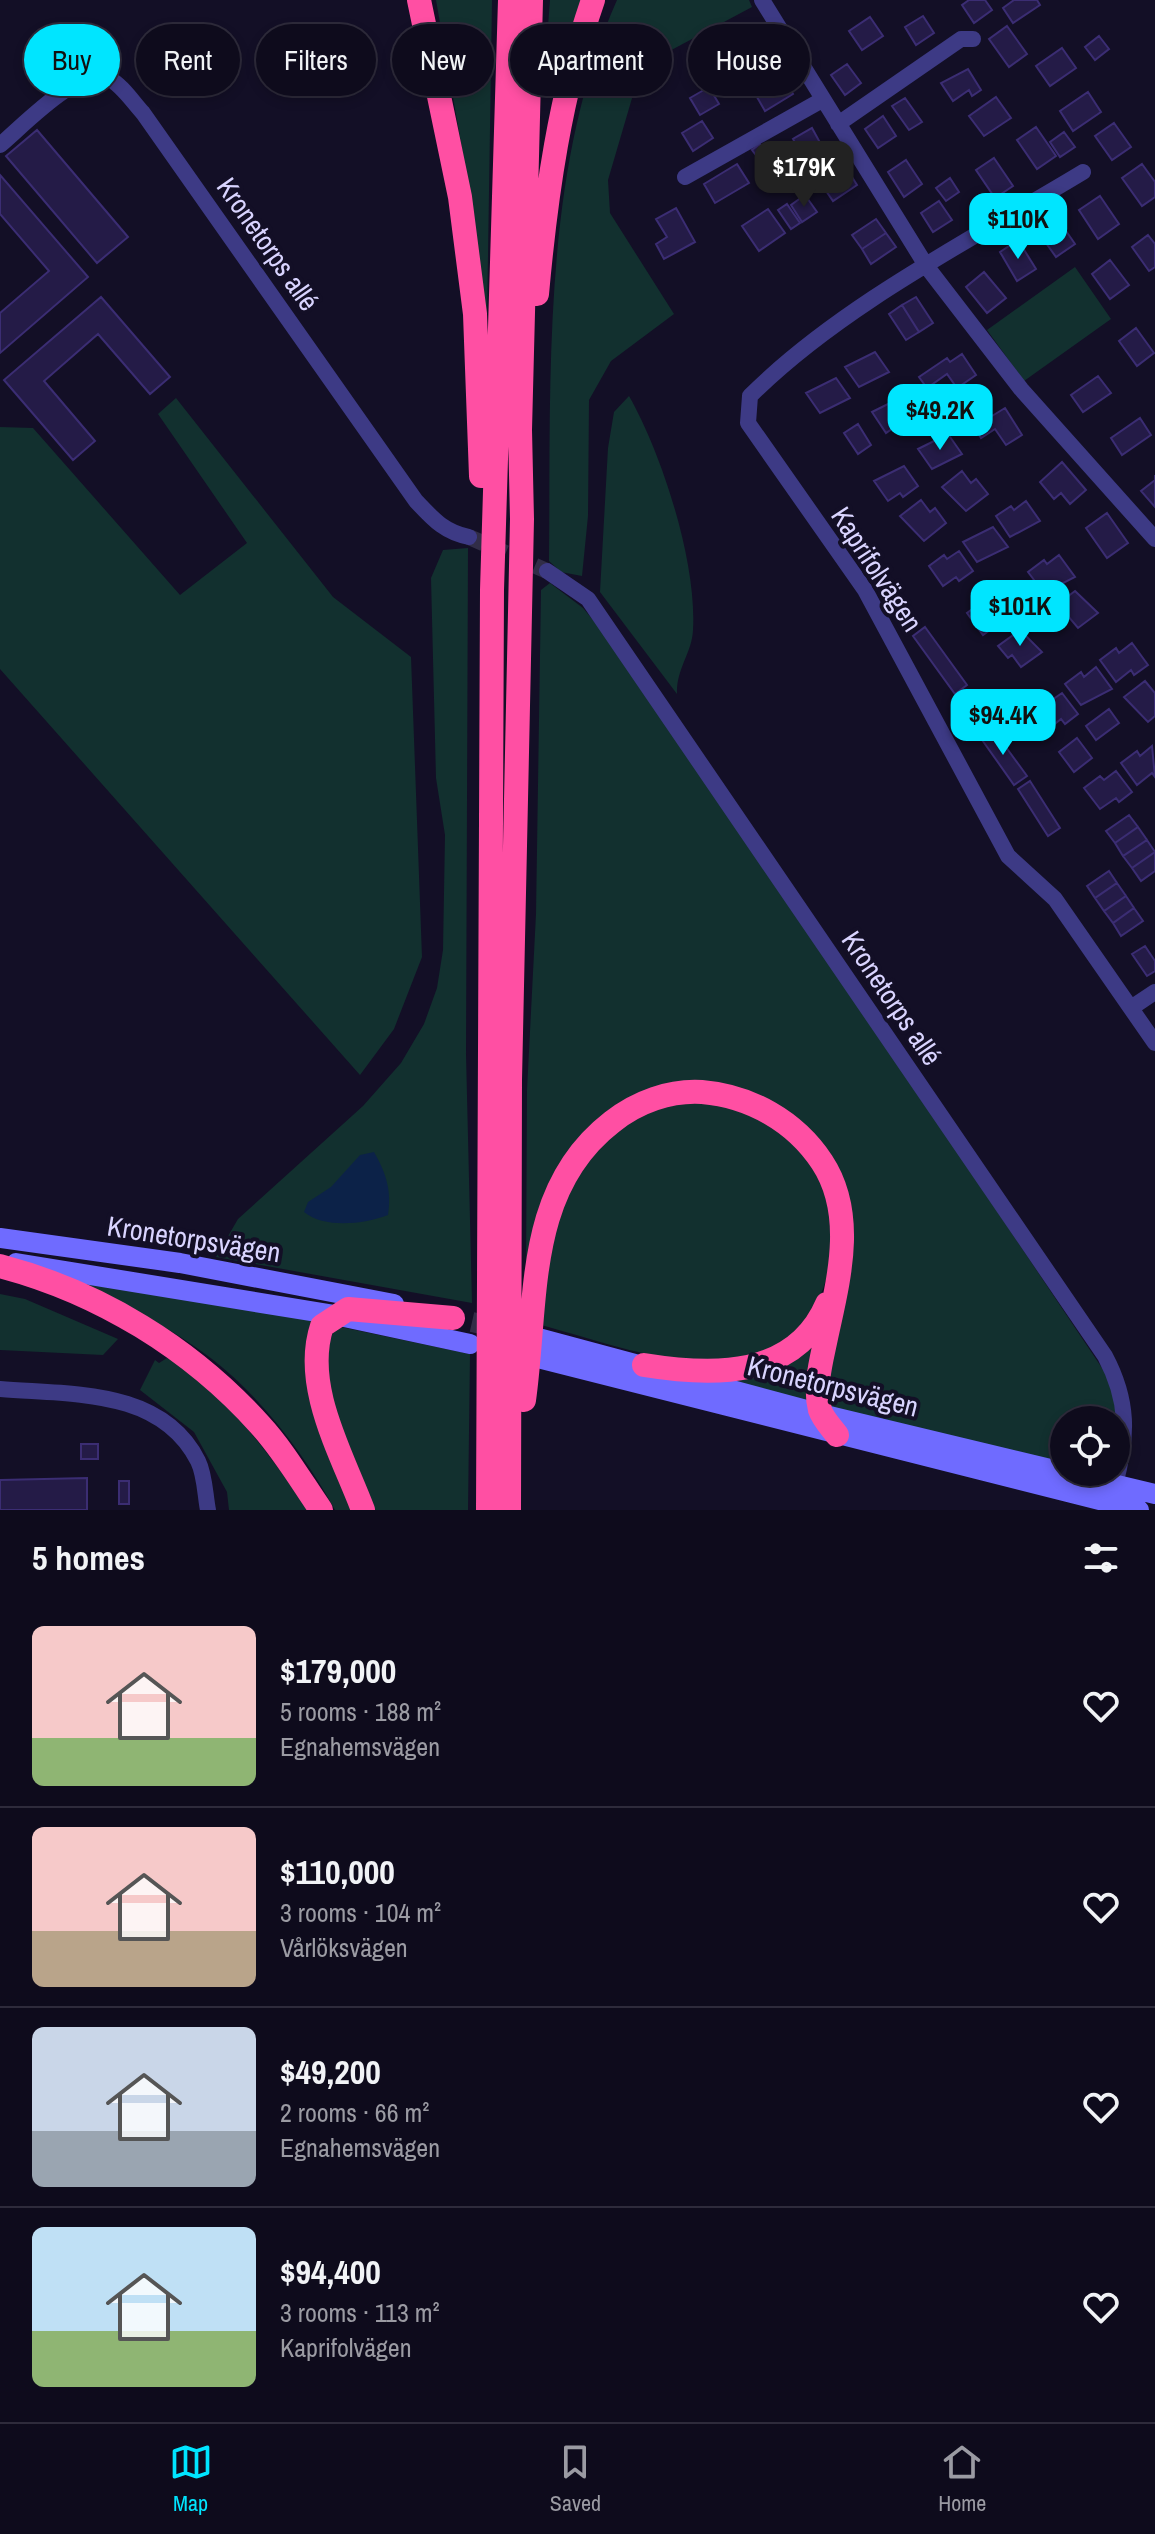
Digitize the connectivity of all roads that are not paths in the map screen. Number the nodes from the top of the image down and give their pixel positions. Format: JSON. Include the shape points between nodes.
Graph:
{"nodes":[{"id":1,"x":419,"y":0,"type":"edge"},
{"id":2,"x":510,"y":0,"type":"edge"},
{"id":3,"x":531,"y":0,"type":"edge"},
{"id":4,"x":593,"y":0,"type":"edge"},
{"id":5,"x":762,"y":0,"type":"edge"},
{"id":6,"x":973,"y":39,"type":"dead end"},
{"id":7,"x":822,"y":100,"type":"junction"},
{"id":8,"x":838,"y":124,"type":"junction"},
{"id":9,"x":0,"y":145,"type":"edge"},
{"id":10,"x":1083,"y":172,"type":"dead end"},
{"id":11,"x":685,"y":177,"type":"dead end"},
{"id":12,"x":927,"y":267,"type":"junction"},
{"id":13,"x":522,"y":519,"type":"junction"},
{"id":14,"x":469,"y":537,"type":"tunnel mouth"},
{"id":15,"x":1155,"y":539,"type":"edge"},
{"id":16,"x":547,"y":571,"type":"tunnel mouth"},
{"id":17,"x":492,"y":590,"type":"junction"},
{"id":18,"x":1155,"y":992,"type":"edge"},
{"id":19,"x":1131,"y":1008,"type":"junction"},
{"id":20,"x":1155,"y":1043,"type":"edge"},
{"id":21,"x":0,"y":1238,"type":"edge"},
{"id":22,"x":0,"y":1264,"type":"edge"},
{"id":23,"x":836,"y":1283,"type":"junction"},
{"id":24,"x":335,"y":1315,"type":"junction"},
{"id":25,"x":463,"y":1320,"type":"joint"},
{"id":26,"x":470,"y":1344,"type":"tunnel mouth"},
{"id":27,"x":644,"y":1365,"type":"junction"},
{"id":28,"x":0,"y":1389,"type":"edge"},
{"id":29,"x":821,"y":1414,"type":"junction"},
{"id":30,"x":837,"y":1435,"type":"junction"},
{"id":31,"x":1155,"y":1494,"type":"edge"},
{"id":32,"x":1111,"y":1499,"type":"edge"},
{"id":33,"x":502,"y":1508,"type":"edge"},
{"id":34,"x":208,"y":1510,"type":"edge"},
{"id":35,"x":321,"y":1510,"type":"edge"},
{"id":36,"x":363,"y":1510,"type":"edge"},
{"id":37,"x":1139,"y":1510,"type":"edge"}],
"edges":[{"from":1,"to":17,"type":"highway","via":[[460,197],[475,314]]},
{"from":2,"to":17,"type":"highway"},
{"from":3,"to":13,"type":"highway"},
{"from":4,"to":13,"type":"highway","via":[[571,71],[543,230],[535,405]]},
{"from":5,"to":7,"type":"street"},
{"from":6,"to":8,"type":"street","via":[[961,39]]},
{"from":7,"to":8,"type":"street"},
{"from":7,"to":11,"type":"street"},
{"from":8,"to":12,"type":"street"},
{"from":9,"to":14,"type":"street","name":"Kronetorps allé","via":[[77,81],[94,74],[110,79],[143,113],[416,501],[436,523]]},
{"from":10,"to":12,"type":"street","name":"Kaprifolvägen"},
{"from":12,"to":15,"type":"street","via":[[1021,389]]},
{"from":12,"to":19,"type":"street","name":"Kaprifolvägen","via":[[860,308],[771,374],[750,396],[748,423],[865,590],[1008,856],[1055,899]]},
{"from":13,"to":33,"type":"highway"},
{"from":16,"to":32,"type":"street","name":"Kronetorps allé","via":[[588,599],[1105,1356],[1118,1381],[1127,1426]]},
{"from":17,"to":33,"type":"highway"},
{"from":18,"to":19,"type":"street"},
{"from":19,"to":20,"type":"street","name":"Kaprifolvägen"},
{"from":21,"to":25,"type":"main road","name":"Kronetorpsvägen","via":[[180,1263]]},
{"from":22,"to":24,"type":"main road","name":"Kronetorpsvägen"},
{"from":22,"to":35,"type":"highway","via":[[87,1297],[203,1368],[262,1426]]},
{"from":23,"to":27,"type":"highway","via":[[807,1334],[764,1364],[709,1373]]},
{"from":23,"to":29,"type":"highway","via":[[819,1369]]},
{"from":23,"to":33,"type":"highway","via":[[843,1250],[837,1196],[824,1164],[794,1131],[752,1103],[723,1094],[663,1096],[618,1117],[575,1157],[548,1215],[532,1294],[526,1381]]},
{"from":24,"to":25,"type":"highway","via":[[370,1308]]},
{"from":24,"to":26,"type":"main road","name":"Kronetorpsvägen"},
{"from":24,"to":36,"type":"highway","via":[[322,1326],[316,1367],[325,1410]]},
{"from":27,"to":29,"type":"main road","name":"Kronetorpsvägen"},
{"from":27,"to":30,"type":"main road","name":"Kronetorpsvägen","via":[[538,1348]]},
{"from":28,"to":34,"type":"street","via":[[121,1399],[179,1432],[200,1464]]},
{"from":29,"to":30,"type":"highway"},
{"from":29,"to":32,"type":"main road","name":"Kronetorpsvägen"},
{"from":30,"to":32,"type":"main road","name":"Kronetorpsvägen"},
{"from":31,"to":32,"type":"main road"},
{"from":32,"to":37,"type":"main road"}]}
